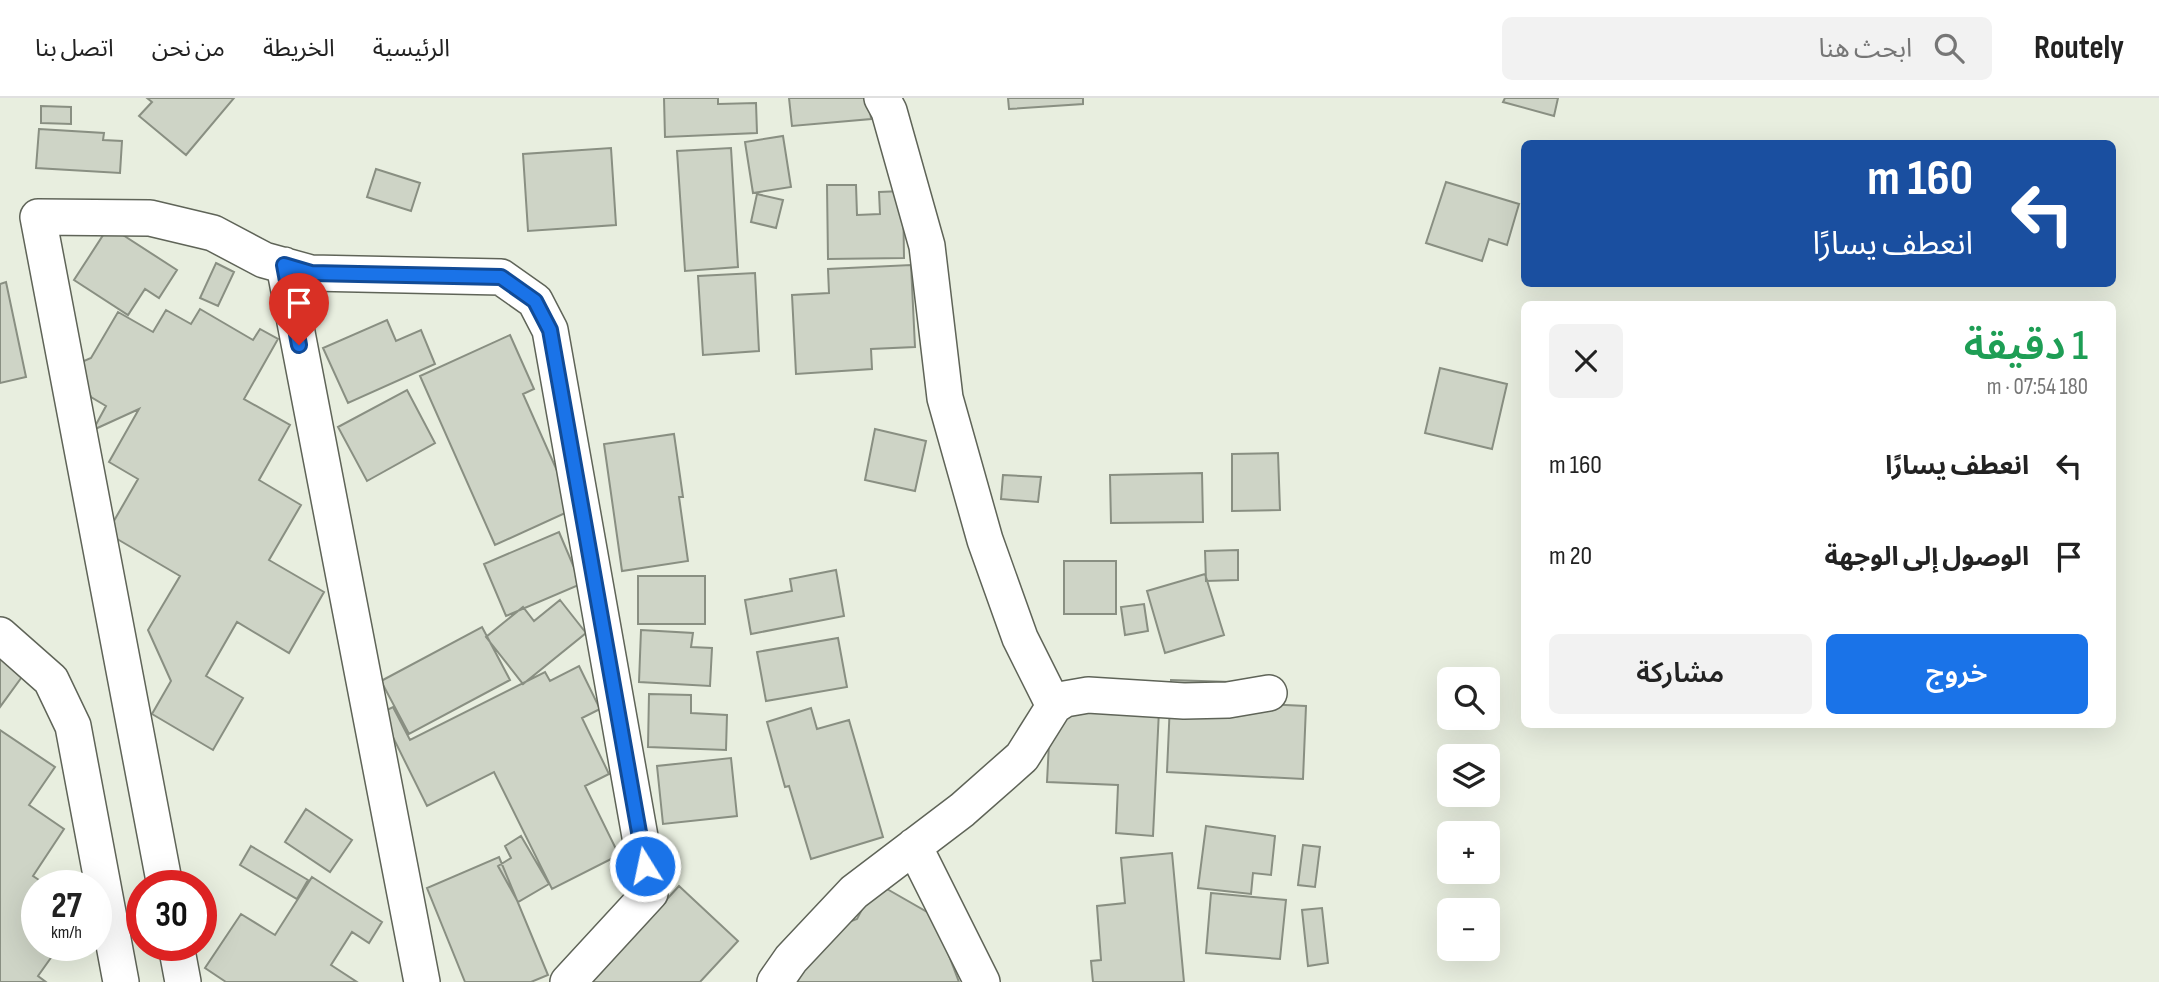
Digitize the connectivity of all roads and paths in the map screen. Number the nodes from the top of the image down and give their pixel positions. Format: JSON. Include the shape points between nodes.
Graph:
{"nodes":[{"id":1,"x":882,"y":98,"type":"edge"},
{"id":2,"x":284,"y":265,"type":"junction"},
{"id":3,"x":0,"y":635,"type":"edge"},
{"id":4,"x":1269,"y":694,"type":"dead end"},
{"id":5,"x":1054,"y":706,"type":"junction"},
{"id":6,"x":914,"y":846,"type":"junction"},
{"id":7,"x":162,"y":870,"type":"edge"},
{"id":8,"x":179,"y":961,"type":"edge"},
{"id":9,"x":121,"y":982,"type":"edge"},
{"id":10,"x":183,"y":982,"type":"edge"},
{"id":11,"x":422,"y":982,"type":"edge"},
{"id":12,"x":568,"y":982,"type":"edge"},
{"id":13,"x":775,"y":982,"type":"edge"},
{"id":14,"x":982,"y":982,"type":"edge"}],
"edges":[{"from":1,"to":5,"type":"street","via":[[927,246],[945,398],[970,488],[1020,638]]},
{"from":2,"to":7,"type":"street","via":[[264,260],[214,233],[150,218],[38,218]]},
{"from":2,"to":11,"type":"street"},
{"from":2,"to":12,"type":"street","via":[[311,273],[501,277],[535,301],[550,330],[650,893]]},
{"from":3,"to":9,"type":"street","via":[[51,680],[73,726]]},
{"from":4,"to":5,"type":"street","via":[[1228,701],[1088,695]]},
{"from":5,"to":6,"type":"street","via":[[1022,757]]},
{"from":6,"to":13,"type":"street","via":[[854,892]]},
{"from":6,"to":14,"type":"street"},
{"from":8,"to":10,"type":"street"}]}
